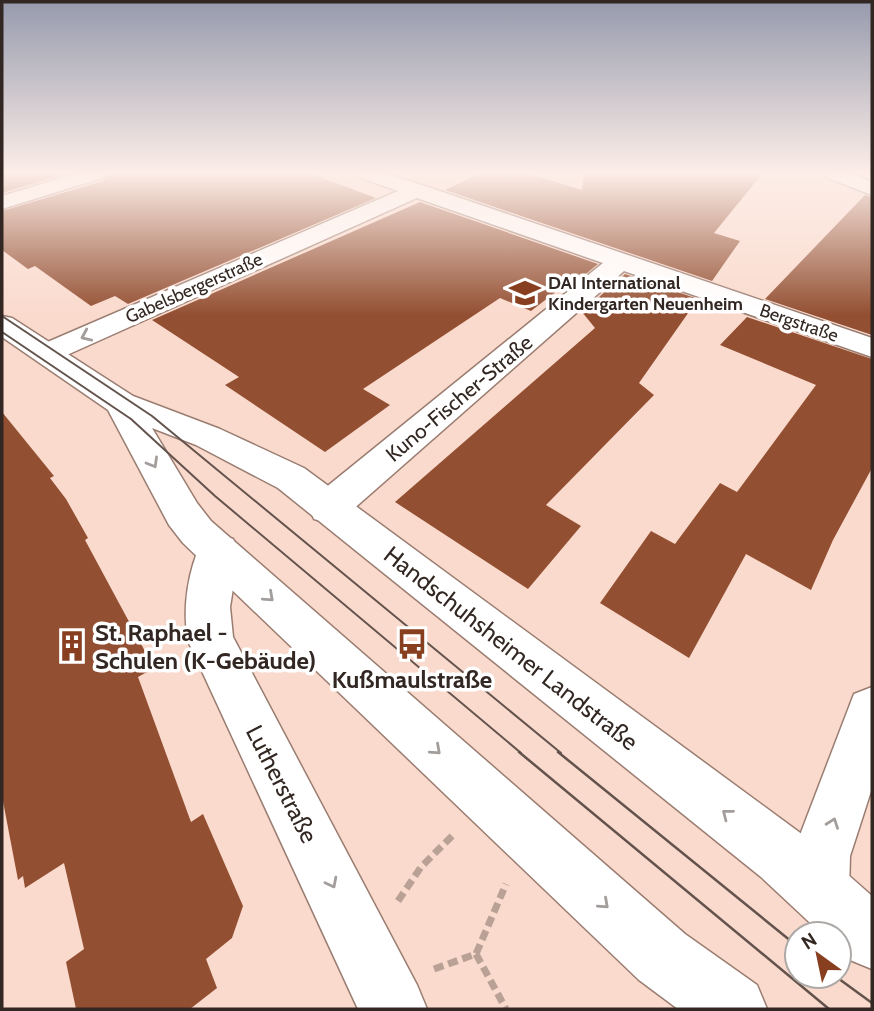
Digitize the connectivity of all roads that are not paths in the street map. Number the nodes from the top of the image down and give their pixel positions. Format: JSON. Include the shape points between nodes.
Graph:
{"nodes":[{"id":1,"x":347,"y":221,"type":"edge"},
{"id":2,"x":509,"y":221,"type":"edge"},
{"id":3,"x":622,"y":260,"type":"junction"},
{"id":4,"x":2,"y":324,"type":"edge"},
{"id":5,"x":872,"y":348,"type":"edge"},
{"id":6,"x":47,"y":353,"type":"junction"},
{"id":7,"x":121,"y":403,"type":"junction"},
{"id":8,"x":328,"y":508,"type":"junction"},
{"id":9,"x":218,"y":551,"type":"junction"},
{"id":10,"x":872,"y":712,"type":"edge"},
{"id":11,"x":819,"y":890,"type":"junction"},
{"id":12,"x":872,"y":938,"type":"edge"},
{"id":13,"x":375,"y":989,"type":"edge"},
{"id":14,"x":733,"y":1009,"type":"edge"}],
"edges":[{"from":1,"to":6,"type":"street","name":"Gabelsbergerstraße","one_way":true},
{"from":2,"to":3,"type":"street","name":"Bergstraße"},
{"from":3,"to":5,"type":"street","name":"Bergstraße"},
{"from":3,"to":8,"type":"street","name":"Kuno-Fischer-Straße"},
{"from":4,"to":6,"type":"street","name":"Handschuhsheimer Landstraße"},
{"from":6,"to":7,"type":"street","name":"Handschuhsheimer Landstraße"},
{"from":7,"to":8,"type":"street","name":"Handschuhsheimer Landstraße","via":[[278,470]]},
{"from":7,"to":9,"type":"street","name":"Handschuhsheimer Landstraße","one_way":true,"via":[[183,514]]},
{"from":11,"to":8,"type":"street","name":"Handschuhsheimer Landstraße","one_way":true,"via":[[782,856]]},
{"from":9,"to":13,"type":"street","name":"Lutherstraße","one_way":true,"via":[[208,594],[206,621],[211,641]]},
{"from":9,"to":14,"type":"street","name":"Handschuhsheimer Landstraße","one_way":true,"via":[[662,957]]},
{"from":11,"to":10,"type":"street","one_way":true,"via":[[821,856]]},
{"from":11,"to":12,"type":"street","name":"Handschuhsheimer Landstraße"}]}
